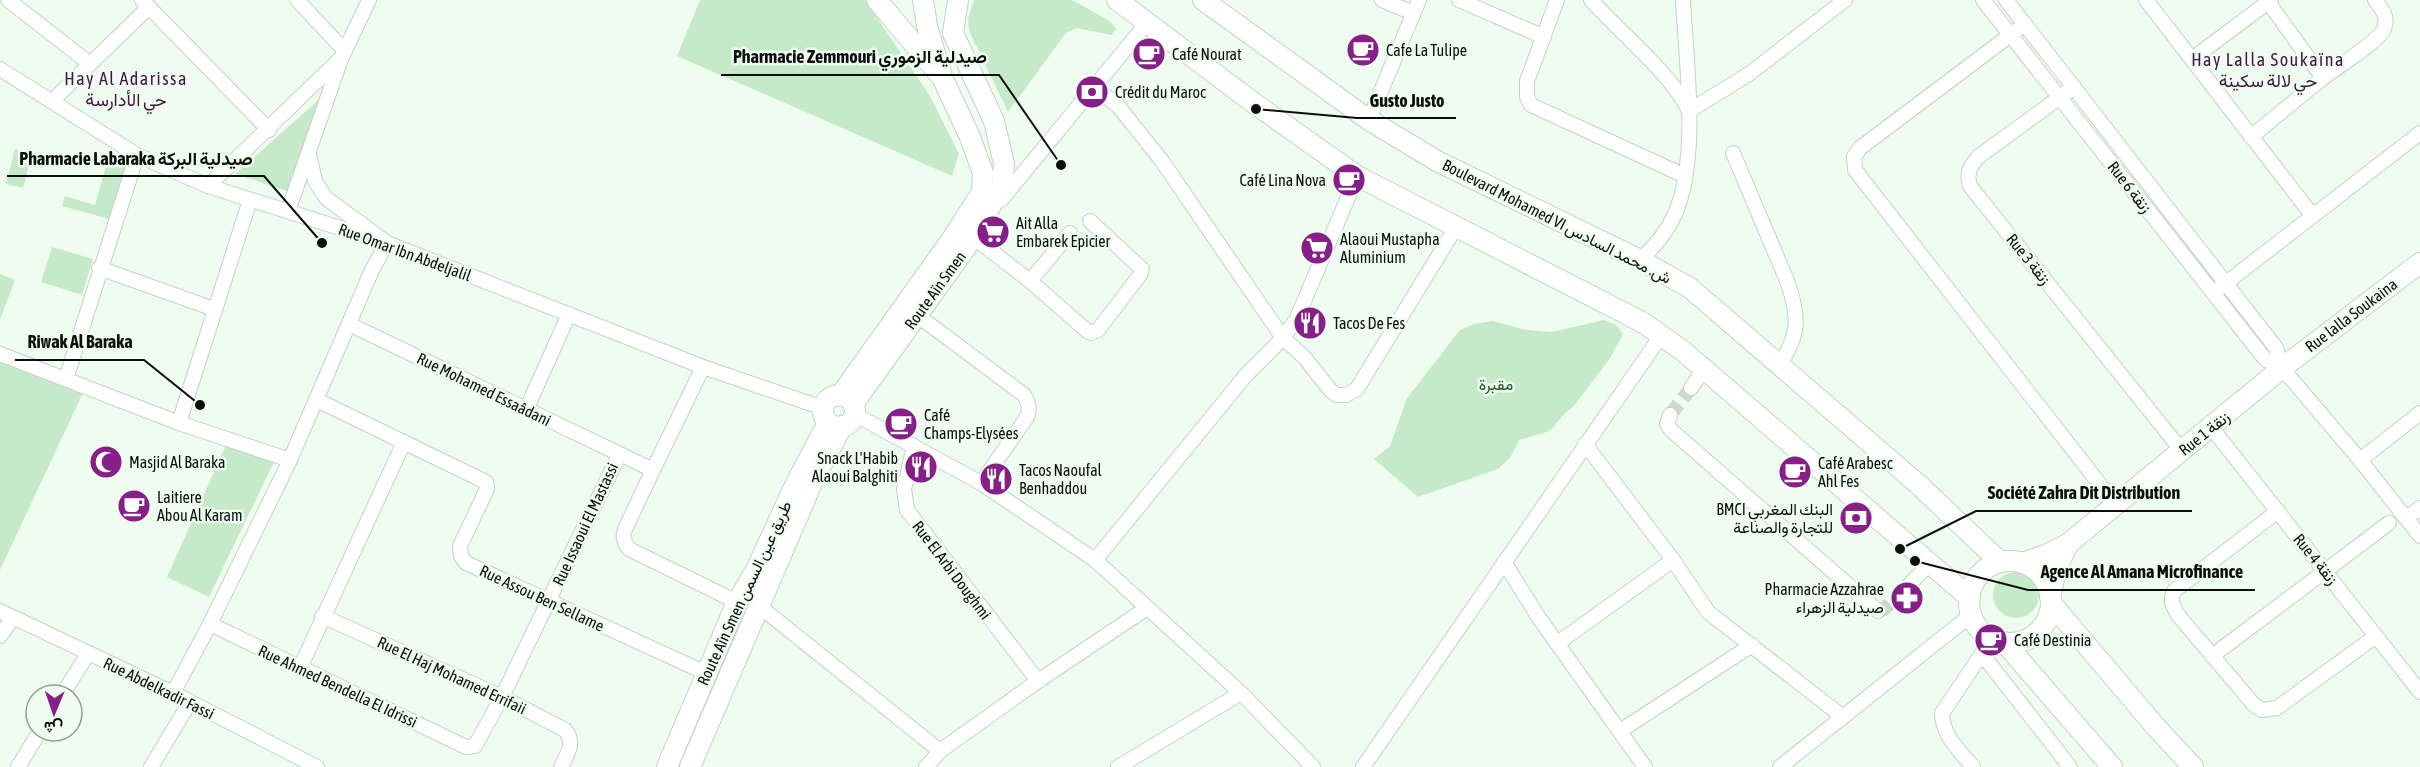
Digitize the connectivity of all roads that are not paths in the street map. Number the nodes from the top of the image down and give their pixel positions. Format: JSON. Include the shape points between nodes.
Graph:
{"nodes":[{"id":1,"x":9,"y":0,"type":"edge"},
{"id":2,"x":297,"y":0,"type":"edge"},
{"id":3,"x":369,"y":0,"type":"edge"},
{"id":4,"x":877,"y":0,"type":"edge"},
{"id":5,"x":923,"y":0,"type":"edge"},
{"id":6,"x":958,"y":0,"type":"edge"},
{"id":7,"x":1117,"y":0,"type":"edge"},
{"id":8,"x":1203,"y":0,"type":"edge"},
{"id":9,"x":1382,"y":0,"type":"edge"},
{"id":10,"x":1419,"y":0,"type":"edge"},
{"id":11,"x":1460,"y":0,"type":"edge"},
{"id":12,"x":1557,"y":0,"type":"edge"},
{"id":13,"x":1591,"y":0,"type":"edge"},
{"id":14,"x":1683,"y":0,"type":"edge"},
{"id":15,"x":1845,"y":0,"type":"edge"},
{"id":16,"x":1983,"y":0,"type":"edge"},
{"id":17,"x":2006,"y":0,"type":"edge"},
{"id":18,"x":2146,"y":0,"type":"edge"},
{"id":19,"x":2375,"y":0,"type":"edge"},
{"id":20,"x":2269,"y":1,"type":"edge"},
{"id":21,"x":145,"y":4,"type":"edge"},
{"id":22,"x":1413,"y":13,"type":"junction"},
{"id":23,"x":1147,"y":23,"type":"junction"},
{"id":24,"x":2025,"y":24,"type":"junction"},
{"id":25,"x":2011,"y":33,"type":"junction"},
{"id":26,"x":1544,"y":37,"type":"junction"},
{"id":27,"x":343,"y":55,"type":"junction"},
{"id":28,"x":2192,"y":59,"type":"junction"},
{"id":29,"x":89,"y":63,"type":"junction"},
{"id":30,"x":0,"y":69,"type":"edge"},
{"id":31,"x":942,"y":77,"type":"junction"},
{"id":32,"x":2323,"y":78,"type":"junction"},
{"id":33,"x":1093,"y":86,"type":"junction"},
{"id":34,"x":2074,"y":87,"type":"junction"},
{"id":35,"x":2060,"y":97,"type":"junction"},
{"id":36,"x":52,"y":101,"type":"junction"},
{"id":37,"x":1689,"y":111,"type":"junction"},
{"id":38,"x":1369,"y":120,"type":"junction"},
{"id":39,"x":269,"y":130,"type":"junction"},
{"id":40,"x":2420,"y":133,"type":"edge"},
{"id":41,"x":2252,"y":137,"type":"junction"},
{"id":42,"x":1733,"y":153,"type":"dead end"},
{"id":43,"x":309,"y":154,"type":"junction"},
{"id":44,"x":137,"y":155,"type":"junction"},
{"id":45,"x":1357,"y":176,"type":"junction"},
{"id":46,"x":1684,"y":176,"type":"junction"},
{"id":47,"x":208,"y":186,"type":"junction"},
{"id":48,"x":250,"y":200,"type":"junction"},
{"id":49,"x":288,"y":211,"type":"junction"},
{"id":50,"x":2312,"y":215,"type":"junction"},
{"id":51,"x":1090,"y":221,"type":"dead end"},
{"id":52,"x":1456,"y":227,"type":"junction"},
{"id":53,"x":978,"y":230,"type":"junction"},
{"id":54,"x":1070,"y":233,"type":"dead end"},
{"id":55,"x":387,"y":243,"type":"junction"},
{"id":56,"x":1640,"y":260,"type":"junction"},
{"id":57,"x":2420,"y":263,"type":"edge"},
{"id":58,"x":99,"y":268,"type":"junction"},
{"id":59,"x":1030,"y":281,"type":"junction"},
{"id":60,"x":2218,"y":288,"type":"junction"},
{"id":61,"x":214,"y":309,"type":"junction"},
{"id":62,"x":569,"y":314,"type":"junction"},
{"id":63,"x":917,"y":315,"type":"junction"},
{"id":64,"x":349,"y":324,"type":"junction"},
{"id":65,"x":1661,"y":336,"type":"junction"},
{"id":66,"x":1282,"y":338,"type":"junction"},
{"id":67,"x":0,"y":354,"type":"edge"},
{"id":68,"x":1780,"y":364,"type":"junction"},
{"id":69,"x":703,"y":367,"type":"junction"},
{"id":70,"x":2282,"y":368,"type":"junction"},
{"id":71,"x":1704,"y":369,"type":"junction"},
{"id":72,"x":66,"y":379,"type":"junction"},
{"id":73,"x":1691,"y":388,"type":"tunnel mouth"},
{"id":74,"x":317,"y":400,"type":"junction"},
{"id":75,"x":526,"y":410,"type":"junction"},
{"id":76,"x":840,"y":412,"type":"junction"},
{"id":77,"x":2420,"y":413,"type":"edge"},
{"id":78,"x":1670,"y":415,"type":"dead end"},
{"id":79,"x":179,"y":423,"type":"junction"},
{"id":80,"x":2211,"y":427,"type":"junction"},
{"id":81,"x":404,"y":442,"type":"junction"},
{"id":82,"x":1585,"y":444,"type":"junction"},
{"id":83,"x":914,"y":446,"type":"junction"},
{"id":84,"x":2182,"y":451,"type":"junction"},
{"id":85,"x":619,"y":455,"type":"junction"},
{"id":86,"x":290,"y":460,"type":"junction"},
{"id":87,"x":2360,"y":460,"type":"junction"},
{"id":88,"x":653,"y":470,"type":"junction"},
{"id":89,"x":981,"y":483,"type":"junction"},
{"id":90,"x":2116,"y":505,"type":"junction"},
{"id":91,"x":2420,"y":508,"type":"edge"},
{"id":92,"x":2278,"y":511,"type":"junction"},
{"id":93,"x":2407,"y":518,"type":"junction"},
{"id":94,"x":2389,"y":523,"type":"dead end"},
{"id":95,"x":2420,"y":536,"type":"edge"},
{"id":96,"x":2068,"y":543,"type":"junction"},
{"id":97,"x":1095,"y":560,"type":"junction"},
{"id":98,"x":1673,"y":560,"type":"junction"},
{"id":99,"x":1504,"y":562,"type":"junction"},
{"id":100,"x":2000,"y":562,"type":"junction"},
{"id":101,"x":1930,"y":563,"type":"junction"},
{"id":102,"x":2022,"y":563,"type":"junction"},
{"id":103,"x":2324,"y":569,"type":"junction"},
{"id":104,"x":1909,"y":585,"type":"tunnel mouth"},
{"id":105,"x":2051,"y":600,"type":"junction"},
{"id":106,"x":549,"y":601,"type":"junction"},
{"id":107,"x":736,"y":602,"type":"junction"},
{"id":108,"x":759,"y":606,"type":"junction"},
{"id":109,"x":1970,"y":606,"type":"junction"},
{"id":110,"x":1147,"y":608,"type":"junction"},
{"id":111,"x":1878,"y":611,"type":"dead end"},
{"id":112,"x":6,"y":614,"type":"edge"},
{"id":113,"x":322,"y":616,"type":"junction"},
{"id":114,"x":210,"y":624,"type":"junction"},
{"id":115,"x":0,"y":636,"type":"edge"},
{"id":116,"x":2376,"y":636,"type":"junction"},
{"id":117,"x":1558,"y":643,"type":"junction"},
{"id":118,"x":1752,"y":645,"type":"junction"},
{"id":119,"x":1993,"y":645,"type":"junction"},
{"id":120,"x":87,"y":654,"type":"junction"},
{"id":121,"x":2212,"y":656,"type":"junction"},
{"id":122,"x":300,"y":668,"type":"junction"},
{"id":123,"x":706,"y":673,"type":"junction"},
{"id":124,"x":1038,"y":681,"type":"junction"},
{"id":125,"x":69,"y":683,"type":"edge"},
{"id":126,"x":2420,"y":692,"type":"edge"},
{"id":127,"x":173,"y":693,"type":"junction"},
{"id":128,"x":1241,"y":693,"type":"junction"},
{"id":129,"x":502,"y":697,"type":"junction"},
{"id":130,"x":190,"y":702,"type":"junction"},
{"id":131,"x":1843,"y":717,"type":"junction"},
{"id":132,"x":1620,"y":730,"type":"junction"},
{"id":133,"x":33,"y":743,"type":"edge"},
{"id":134,"x":466,"y":747,"type":"joint"},
{"id":135,"x":940,"y":751,"type":"junction"},
{"id":136,"x":695,"y":765,"type":"edge"},
{"id":137,"x":18,"y":767,"type":"edge"},
{"id":138,"x":152,"y":767,"type":"edge"},
{"id":139,"x":317,"y":767,"type":"edge"},
{"id":140,"x":561,"y":767,"type":"edge"},
{"id":141,"x":667,"y":767,"type":"edge"},
{"id":142,"x":926,"y":767,"type":"edge"},
{"id":143,"x":1118,"y":767,"type":"edge"},
{"id":144,"x":1313,"y":767,"type":"edge"},
{"id":145,"x":1363,"y":767,"type":"edge"},
{"id":146,"x":1645,"y":767,"type":"edge"},
{"id":147,"x":1780,"y":767,"type":"edge"},
{"id":148,"x":1973,"y":767,"type":"edge"},
{"id":149,"x":2070,"y":767,"type":"edge"},
{"id":150,"x":2112,"y":767,"type":"edge"},
{"id":151,"x":2193,"y":767,"type":"edge"}],
"edges":[{"from":1,"to":29,"type":"street"},
{"from":2,"to":27,"type":"street"},
{"from":3,"to":27,"type":"street"},
{"from":4,"to":31,"type":"main road"},
{"from":5,"to":31,"type":"main road","name":"Route Aïn Smen"},
{"from":6,"to":53,"type":"main road","name":"Route Aïn Smen","via":[[953,33],[994,121],[1004,164],[1002,187]]},
{"from":7,"to":23,"type":"main road"},
{"from":8,"to":38,"type":"main road","name":"Boulevard Mohamed VI ش. محمد السادس"},
{"from":9,"to":22,"type":"street"},
{"from":10,"to":22,"type":"street"},
{"from":11,"to":26,"type":"street"},
{"from":12,"to":26,"type":"street"},
{"from":13,"to":37,"type":"street","via":[[1666,78]]},
{"from":14,"to":37,"type":"street"},
{"from":15,"to":37,"type":"street","via":[[1749,74]]},
{"from":16,"to":25,"type":"street","name":"Rue 6 زنقة"},
{"from":17,"to":24,"type":"street","name":"Rue 6 زنقة"},
{"from":18,"to":28,"type":"street"},
{"from":19,"to":32,"type":"street","via":[[2384,12],[2384,30]]},
{"from":20,"to":28,"type":"street"},
{"from":20,"to":32,"type":"street"},
{"from":21,"to":29,"type":"street"},
{"from":21,"to":39,"type":"street"},
{"from":22,"to":38,"type":"street"},
{"from":23,"to":33,"type":"street"},
{"from":23,"to":45,"type":"main road"},
{"from":24,"to":25,"type":"street"},
{"from":24,"to":34,"type":"street","name":"Rue 6 زنقة"},
{"from":25,"to":35,"type":"street","name":"Rue 6 زنقة"},
{"from":25,"to":90,"type":"street","via":[[1860,148],[1854,157],[1855,170]]},
{"from":26,"to":46,"type":"street","via":[[1527,81],[1531,105]]},
{"from":27,"to":39,"type":"street"},
{"from":27,"to":43,"type":"street"},
{"from":28,"to":41,"type":"street"},
{"from":29,"to":36,"type":"street"},
{"from":30,"to":36,"type":"street","name":"Rue Omar Ibn Abdeljalil"},
{"from":31,"to":76,"type":"main road","name":"Route Aïn Smen","via":[[979,161],[982,192]]},
{"from":32,"to":41,"type":"street"},
{"from":33,"to":53,"type":"street"},
{"from":33,"to":66,"type":"street","via":[[1118,106],[1156,153]]},
{"from":34,"to":35,"type":"street","name":"Rue 3 زنقة"},
{"from":34,"to":60,"type":"street","name":"Rue 6 زنقة"},
{"from":35,"to":60,"type":"street","name":"Rue 6 زنقة"},
{"from":35,"to":84,"type":"street","name":"Rue 3 زنقة","via":[[1978,157],[1968,169],[1970,186]]},
{"from":36,"to":44,"type":"street","name":"Rue Omar Ibn Abdeljalil"},
{"from":37,"to":46,"type":"street"},
{"from":38,"to":56,"type":"main road","name":"Boulevard Mohamed VI ش. محمد السادس","via":[[1437,161]]},
{"from":39,"to":47,"type":"street"},
{"from":40,"to":50,"type":"street"},
{"from":41,"to":50,"type":"street"},
{"from":42,"to":68,"type":"street","via":[[1795,304],[1797,320],[1792,346]]},
{"from":43,"to":49,"type":"street"},
{"from":43,"to":55,"type":"street","via":[[315,181],[326,198]]},
{"from":44,"to":47,"type":"street","name":"Rue Omar Ibn Abdeljalil"},
{"from":44,"to":58,"type":"street"},
{"from":45,"to":52,"type":"main road"},
{"from":45,"to":66,"type":"street","via":[[1313,284],[1297,318]]},
{"from":46,"to":56,"type":"street","via":[[1675,215]]},
{"from":47,"to":48,"type":"street","name":"Rue Omar Ibn Abdeljalil"},
{"from":48,"to":49,"type":"street","name":"Rue Omar Ibn Abdeljalil"},
{"from":48,"to":61,"type":"street"},
{"from":49,"to":55,"type":"street","name":"Rue Omar Ibn Abdeljalil"},
{"from":50,"to":60,"type":"street"},
{"from":51,"to":59,"type":"street","via":[[1142,269],[1098,330],[1087,331]]},
{"from":52,"to":65,"type":"main road","via":[[1642,322]]},
{"from":52,"to":66,"type":"street","via":[[1357,389],[1346,395],[1331,391],[1304,357]]},
{"from":53,"to":59,"type":"street"},
{"from":53,"to":63,"type":"main road","name":"Route Aïn Smen"},
{"from":54,"to":59,"type":"street"},
{"from":55,"to":62,"type":"street","name":"Rue Omar Ibn Abdeljalil"},
{"from":55,"to":64,"type":"street"},
{"from":56,"to":68,"type":"main road","name":"Boulevard Mohamed VI ش. محمد السادس","via":[[1690,288]]},
{"from":57,"to":70,"type":"main road","name":"Rue lalla Soukaina"},
{"from":58,"to":61,"type":"street"},
{"from":58,"to":72,"type":"street"},
{"from":60,"to":70,"type":"street","name":"Rue 6 زنقة","via":[[2276,348]]},
{"from":61,"to":79,"type":"street"},
{"from":62,"to":69,"type":"street","name":"Rue Omar Ibn Abdeljalil"},
{"from":62,"to":75,"type":"street"},
{"from":63,"to":76,"type":"main road","name":"Route Aïn Smen"},
{"from":63,"to":89,"type":"street","via":[[1028,401],[1027,417]]},
{"from":64,"to":74,"type":"street"},
{"from":64,"to":75,"type":"street","name":"Rue Mohamed Essaâdani"},
{"from":65,"to":71,"type":"main road"},
{"from":65,"to":82,"type":"street"},
{"from":66,"to":97,"type":"street","via":[[1246,375]]},
{"from":67,"to":72,"type":"street"},
{"from":68,"to":100,"type":"main road","name":"Boulevard Mohamed VI ش. محمد السادس"},
{"from":69,"to":76,"type":"street","name":"Rue Omar Ibn Abdeljalil"},
{"from":69,"to":88,"type":"street"},
{"from":70,"to":80,"type":"main road","name":"Rue 1 زنقة"},
{"from":70,"to":87,"type":"street","name":"Rue 6 زنقة"},
{"from":71,"to":73,"type":"street"},
{"from":71,"to":101,"type":"main road"},
{"from":72,"to":79,"type":"street"},
{"from":74,"to":81,"type":"street","name":"Rue Assou Ben Sellame"},
{"from":74,"to":86,"type":"street"},
{"from":75,"to":85,"type":"street","name":"Rue Mohamed Essaâdani"},
{"from":76,"to":83,"type":"street","name":"Rue Omar Ibn Abdeljalil"},
{"from":76,"to":107,"type":"main road","name":"Route Aïn Smen طريق عين السمن","via":[[796,483],[756,570]]},
{"from":76,"to":108,"type":"main road","name":"Route Aïn Smen طريق عين السمن"},
{"from":77,"to":87,"type":"street"},
{"from":78,"to":111,"type":"street","via":[[1666,424],[1671,430]]},
{"from":79,"to":86,"type":"street"},
{"from":80,"to":84,"type":"main road","name":"Rue 1 زنقة"},
{"from":80,"to":92,"type":"street","name":"Rue 4 زنقة"},
{"from":81,"to":106,"type":"street","name":"Rue Assou Ben Sellame","via":[[486,482],[487,489],[460,546],[462,559]]},
{"from":81,"to":113,"type":"street"},
{"from":82,"to":98,"type":"street"},
{"from":82,"to":99,"type":"street"},
{"from":83,"to":89,"type":"street","name":"Rue Omar Ibn Abdeljalil"},
{"from":83,"to":124,"type":"street","name":"Rue El Arbi Doughmi","via":[[904,489],[907,510]]},
{"from":84,"to":90,"type":"main road","name":"Rue 1 زنقة"},
{"from":85,"to":88,"type":"street","name":"Rue Mohamed Essaâdani"},
{"from":85,"to":106,"type":"street","name":"Rue Issaoui El Mastassi"},
{"from":86,"to":114,"type":"street"},
{"from":87,"to":93,"type":"street","name":"Rue 6 زنقة"},
{"from":88,"to":107,"type":"street","via":[[623,534],[626,545]]},
{"from":89,"to":97,"type":"street","name":"Rue Omar Ibn Abdeljalil"},
{"from":90,"to":96,"type":"main road","name":"Rue 1 زنقة"},
{"from":91,"to":93,"type":"street"},
{"from":92,"to":103,"type":"street","name":"Rue 4 زنقة"},
{"from":92,"to":121,"type":"street","via":[[2171,597],[2178,615]]},
{"from":93,"to":95,"type":"street","name":"Rue 6 زنقة"},
{"from":94,"to":103,"type":"street"},
{"from":96,"to":102,"type":"main road","name":"Rue 1 زنقة"},
{"from":96,"to":105,"type":"main road","via":[[2056,570]]},
{"from":97,"to":110,"type":"street","name":"Rue Omar Ibn Abdeljalil"},
{"from":98,"to":117,"type":"street"},
{"from":98,"to":118,"type":"street","via":[[1708,612]]},
{"from":99,"to":117,"type":"street"},
{"from":99,"to":145,"type":"street"},
{"from":100,"to":102,"type":"main road"},
{"from":100,"to":109,"type":"main road","via":[[1980,574],[1973,585]]},
{"from":101,"to":104,"type":"street"},
{"from":101,"to":109,"type":"main road"},
{"from":102,"to":105,"type":"main road","via":[[2040,574]]},
{"from":103,"to":116,"type":"street","name":"Rue 4 زنقة"},
{"from":103,"to":121,"type":"street"},
{"from":105,"to":119,"type":"main road","via":[[2045,623],[2036,633],[2024,640]]},
{"from":105,"to":151,"type":"main road"},
{"from":106,"to":123,"type":"street","name":"Rue Assou Ben Sellame"},
{"from":106,"to":129,"type":"street","name":"Rue Issaoui El Mastassi"},
{"from":107,"to":123,"type":"main road","name":"Route Aïn Smen طريق عين السمن"},
{"from":108,"to":135,"type":"street"},
{"from":108,"to":136,"type":"main road","name":"Route Aïn Smen طريق عين السمن"},
{"from":109,"to":119,"type":"main road","via":[[1978,627]]},
{"from":109,"to":131,"type":"street"},
{"from":110,"to":124,"type":"street"},
{"from":110,"to":128,"type":"street","name":"Rue Omar Ibn Abdeljalil"},
{"from":112,"to":115,"type":"street"},
{"from":112,"to":120,"type":"street","name":"Rue Abdelkadir Fassi"},
{"from":113,"to":122,"type":"street"},
{"from":113,"to":129,"type":"street","name":"Rue El Haj Mohamed Errifaii"},
{"from":114,"to":122,"type":"street","name":"Rue Ahmed Bendella El Idrissi"},
{"from":114,"to":127,"type":"street"},
{"from":116,"to":121,"type":"street","via":[[2269,710],[2254,705]]},
{"from":116,"to":126,"type":"street","name":"Rue 4 زنقة"},
{"from":117,"to":132,"type":"street"},
{"from":118,"to":131,"type":"street"},
{"from":118,"to":132,"type":"street"},
{"from":119,"to":148,"type":"street","via":[[1942,716],[1948,736]]},
{"from":119,"to":149,"type":"street"},
{"from":119,"to":150,"type":"main road"},
{"from":120,"to":125,"type":"street"},
{"from":120,"to":127,"type":"street","name":"Rue Abdelkadir Fassi"},
{"from":122,"to":134,"type":"street","name":"Rue Ahmed Bendella El Idrissi"},
{"from":123,"to":141,"type":"main road","name":"Route Aïn Smen طريق عين السمن"},
{"from":124,"to":135,"type":"street"},
{"from":127,"to":130,"type":"street","name":"Rue Abdelkadir Fassi"},
{"from":128,"to":143,"type":"street"},
{"from":128,"to":144,"type":"street","name":"Rue Omar Ibn Abdeljalil"},
{"from":129,"to":134,"type":"street","name":"Rue Issaoui El Mastassi","via":[[477,744]]},
{"from":129,"to":140,"type":"street","name":"Rue El Haj Mohamed Errifaii","via":[[565,730],[571,745]]},
{"from":130,"to":138,"type":"street"},
{"from":130,"to":139,"type":"street","name":"Rue Abdelkadir Fassi"},
{"from":131,"to":147,"type":"street"},
{"from":132,"to":146,"type":"street"},
{"from":133,"to":137,"type":"street"},
{"from":135,"to":142,"type":"street"}]}
